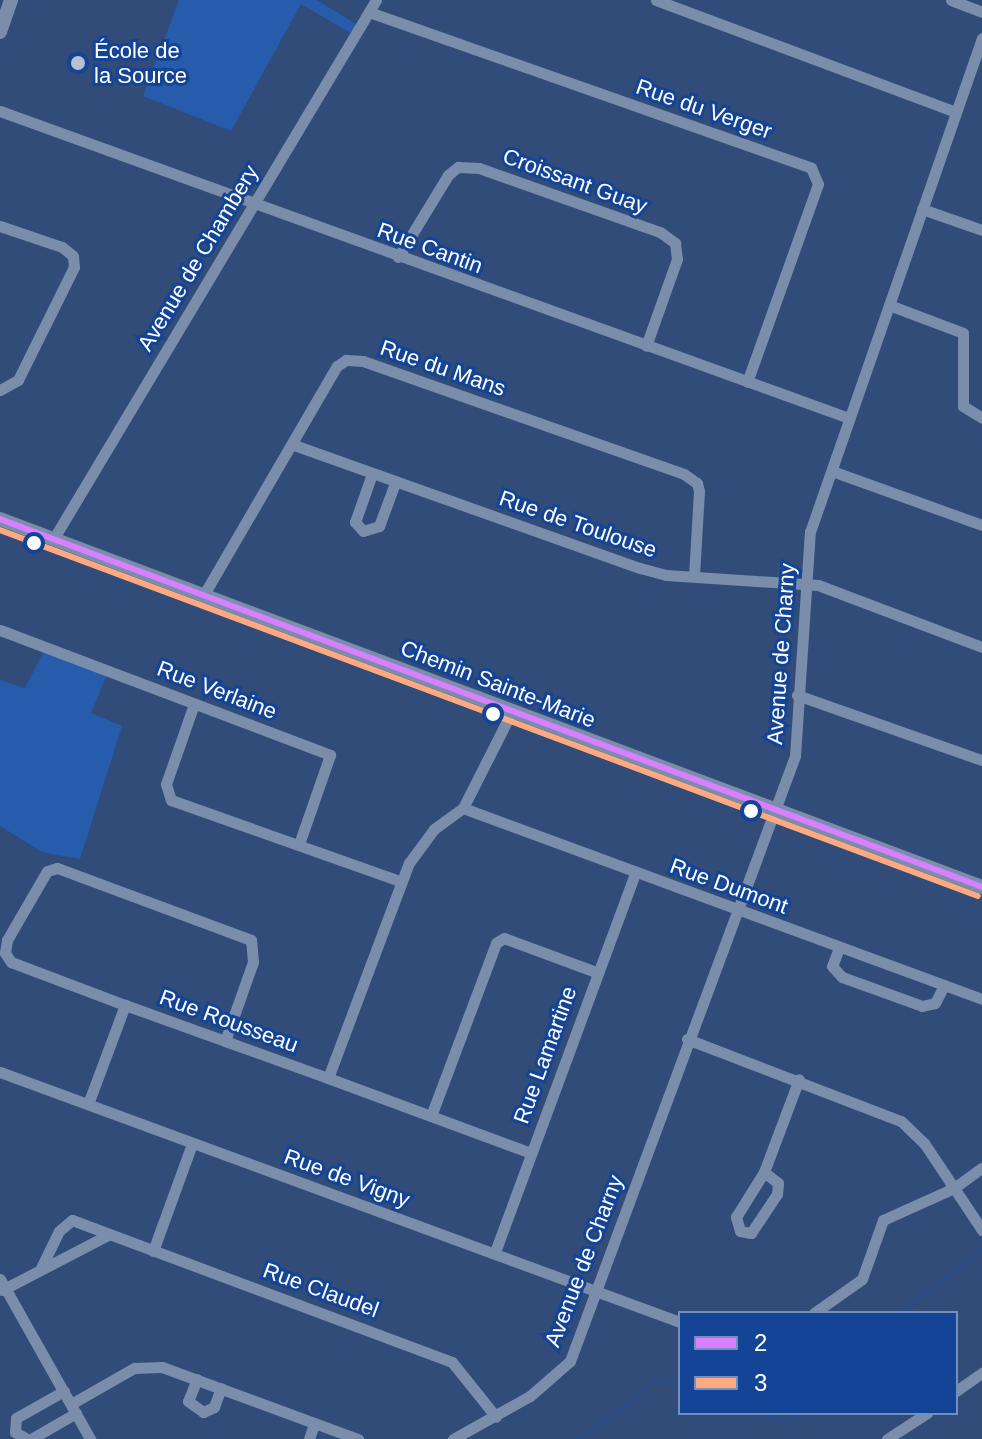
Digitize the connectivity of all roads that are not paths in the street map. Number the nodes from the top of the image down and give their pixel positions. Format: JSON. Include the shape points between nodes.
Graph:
{"nodes":[{"id":1,"x":11,"y":0,"type":"edge"},
{"id":2,"x":376,"y":0,"type":"edge"},
{"id":3,"x":656,"y":0,"type":"edge"},
{"id":4,"x":951,"y":0,"type":"edge"},
{"id":5,"x":369,"y":12,"type":"junction"},
{"id":6,"x":982,"y":12,"type":"edge"},
{"id":7,"x":0,"y":32,"type":"edge"},
{"id":8,"x":982,"y":38,"type":"edge"},
{"id":9,"x":0,"y":111,"type":"edge"},
{"id":10,"x":955,"y":112,"type":"junction"},
{"id":11,"x":252,"y":204,"type":"junction"},
{"id":12,"x":922,"y":209,"type":"junction"},
{"id":13,"x":0,"y":226,"type":"edge"},
{"id":14,"x":982,"y":230,"type":"edge"},
{"id":15,"x":398,"y":257,"type":"junction"},
{"id":16,"x":889,"y":305,"type":"junction"},
{"id":17,"x":646,"y":346,"type":"junction"},
{"id":18,"x":747,"y":382,"type":"junction"},
{"id":19,"x":0,"y":390,"type":"edge"},
{"id":20,"x":849,"y":418,"type":"junction"},
{"id":21,"x":982,"y":418,"type":"edge"},
{"id":22,"x":294,"y":445,"type":"junction"},
{"id":23,"x":832,"y":471,"type":"junction"},
{"id":24,"x":372,"y":474,"type":"junction"},
{"id":25,"x":395,"y":483,"type":"junction"},
{"id":26,"x":0,"y":519,"type":"edge"},
{"id":27,"x":982,"y":525,"type":"edge"},
{"id":28,"x":54,"y":538,"type":"junction"},
{"id":29,"x":694,"y":576,"type":"junction"},
{"id":30,"x":805,"y":584,"type":"junction"},
{"id":31,"x":203,"y":596,"type":"junction"},
{"id":32,"x":0,"y":630,"type":"edge"},
{"id":33,"x":982,"y":647,"type":"edge"},
{"id":34,"x":797,"y":695,"type":"junction"},
{"id":35,"x":194,"y":704,"type":"junction"},
{"id":36,"x":511,"y":713,"type":"junction"},
{"id":37,"x":982,"y":760,"type":"edge"},
{"id":38,"x":463,"y":808,"type":"junction"},
{"id":39,"x":774,"y":812,"type":"junction"},
{"id":40,"x":299,"y":844,"type":"junction"},
{"id":41,"x":635,"y":873,"type":"junction"},
{"id":42,"x":400,"y":881,"type":"junction"},
{"id":43,"x":982,"y":887,"type":"edge"},
{"id":44,"x":735,"y":908,"type":"junction"},
{"id":45,"x":839,"y":948,"type":"junction"},
{"id":46,"x":596,"y":972,"type":"junction"},
{"id":47,"x":944,"y":985,"type":"junction"},
{"id":48,"x":982,"y":999,"type":"edge"},
{"id":49,"x":125,"y":1005,"type":"junction"},
{"id":50,"x":687,"y":1039,"type":"junction"},
{"id":51,"x":225,"y":1041,"type":"junction"},
{"id":52,"x":0,"y":1072,"type":"edge"},
{"id":53,"x":328,"y":1078,"type":"junction"},
{"id":54,"x":799,"y":1079,"type":"junction"},
{"id":55,"x":88,"y":1104,"type":"junction"},
{"id":56,"x":431,"y":1116,"type":"junction"},
{"id":57,"x":192,"y":1144,"type":"junction"},
{"id":58,"x":531,"y":1153,"type":"junction"},
{"id":59,"x":982,"y":1168,"type":"edge"},
{"id":60,"x":764,"y":1172,"type":"junction"},
{"id":61,"x":954,"y":1188,"type":"junction"},
{"id":62,"x":982,"y":1230,"type":"edge"},
{"id":63,"x":108,"y":1235,"type":"junction"},
{"id":64,"x":153,"y":1251,"type":"junction"},
{"id":65,"x":495,"y":1252,"type":"junction"},
{"id":66,"x":41,"y":1268,"type":"junction"},
{"id":67,"x":2,"y":1286,"type":"edge"},
{"id":68,"x":595,"y":1291,"type":"junction"},
{"id":69,"x":817,"y":1311,"type":"edge"},
{"id":70,"x":678,"y":1321,"type":"edge"},
{"id":71,"x":982,"y":1373,"type":"edge"},
{"id":72,"x":197,"y":1379,"type":"junction"},
{"id":73,"x":221,"y":1388,"type":"junction"},
{"id":74,"x":958,"y":1390,"type":"edge"},
{"id":75,"x":64,"y":1391,"type":"junction"},
{"id":76,"x":74,"y":1408,"type":"junction"},
{"id":77,"x":924,"y":1415,"type":"edge"},
{"id":78,"x":496,"y":1417,"type":"junction"},
{"id":79,"x":314,"y":1424,"type":"junction"},
{"id":80,"x":29,"y":1439,"type":"edge"},
{"id":81,"x":90,"y":1439,"type":"edge"},
{"id":82,"x":309,"y":1439,"type":"edge"},
{"id":83,"x":358,"y":1439,"type":"edge"},
{"id":84,"x":453,"y":1439,"type":"edge"},
{"id":85,"x":887,"y":1439,"type":"edge"}],
"edges":[{"from":1,"to":7,"type":"street"},
{"from":2,"to":5,"type":"street","name":"Avenue de Chambery"},
{"from":3,"to":10,"type":"street"},
{"from":4,"to":6,"type":"street"},
{"from":5,"to":11,"type":"street","name":"Avenue de Chambery"},
{"from":5,"to":18,"type":"street","name":"Rue du Verger","via":[[811,168],[818,184]]},
{"from":8,"to":10,"type":"street","name":"Avenue de Charny"},
{"from":9,"to":11,"type":"street","name":"Rue Cantin"},
{"from":10,"to":12,"type":"street","name":"Avenue de Charny"},
{"from":11,"to":15,"type":"street","name":"Rue Cantin"},
{"from":11,"to":28,"type":"street","name":"Avenue de Chambery"},
{"from":12,"to":14,"type":"street"},
{"from":12,"to":16,"type":"street","name":"Avenue de Charny"},
{"from":13,"to":19,"type":"street","via":[[62,247],[73,256],[74,267],[18,380]]},
{"from":15,"to":17,"type":"street","name":"Rue Cantin"},
{"from":15,"to":17,"type":"street","name":"Croissant Guay","via":[[458,167],[479,168],[660,232],[675,243],[677,259]]},
{"from":16,"to":20,"type":"street","name":"Avenue de Charny"},
{"from":16,"to":21,"type":"street","via":[[963,333],[963,406]]},
{"from":17,"to":18,"type":"street","name":"Rue Cantin"},
{"from":18,"to":20,"type":"street","name":"Rue Cantin"},
{"from":20,"to":23,"type":"street","name":"Avenue de Charny"},
{"from":22,"to":24,"type":"street","name":"Rue de Toulouse"},
{"from":22,"to":29,"type":"street","name":"Rue du Mans","via":[[337,366],[346,360],[363,361],[684,474],[699,491]]},
{"from":22,"to":31,"type":"street","name":"Rue du Mans"},
{"from":23,"to":27,"type":"street"},
{"from":23,"to":30,"type":"street","name":"Avenue de Charny","via":[[810,532]]},
{"from":24,"to":25,"type":"street","name":"Rue de Toulouse"},
{"from":24,"to":25,"type":"street","via":[[355,522],[363,531],[379,526]]},
{"from":25,"to":29,"type":"street","name":"Rue de Toulouse","via":[[640,568]]},
{"from":26,"to":28,"type":"street","name":"Chemin Sainte-Marie"},
{"from":28,"to":31,"type":"street","name":"Chemin Sainte-Marie"},
{"from":29,"to":30,"type":"street","name":"Rue de Toulouse"},
{"from":30,"to":33,"type":"street","name":"Rue de Toulouse"},
{"from":30,"to":34,"type":"street","name":"Avenue de Charny"},
{"from":31,"to":36,"type":"street","name":"Chemin Sainte-Marie"},
{"from":32,"to":35,"type":"street","name":"Rue Verlaine"},
{"from":34,"to":37,"type":"street"},
{"from":34,"to":39,"type":"street","name":"Avenue de Charny","via":[[795,756]]},
{"from":35,"to":40,"type":"street","via":[[165,793],[171,800]]},
{"from":35,"to":40,"type":"street","name":"Rue Verlaine","via":[[330,755]]},
{"from":36,"to":38,"type":"street"},
{"from":36,"to":39,"type":"street","name":"Chemin Sainte-Marie"},
{"from":38,"to":41,"type":"street","name":"Rue Dumont"},
{"from":38,"to":42,"type":"street","via":[[434,829]]},
{"from":39,"to":43,"type":"street","name":"Chemin Sainte-Marie"},
{"from":39,"to":44,"type":"street","name":"Avenue de Charny"},
{"from":40,"to":42,"type":"street"},
{"from":41,"to":44,"type":"street","name":"Rue Dumont"},
{"from":41,"to":46,"type":"street","name":"Rue Lamartine"},
{"from":42,"to":53,"type":"street"},
{"from":44,"to":45,"type":"street","name":"Rue Dumont"},
{"from":44,"to":50,"type":"street","name":"Avenue de Charny"},
{"from":45,"to":47,"type":"street","name":"Rue Dumont"},
{"from":45,"to":47,"type":"street","via":[[832,966],[842,977],[922,1006],[935,1003]]},
{"from":46,"to":56,"type":"street","via":[[504,938],[496,943]]},
{"from":46,"to":58,"type":"street","name":"Rue Lamartine"},
{"from":47,"to":48,"type":"street","name":"Rue Dumont"},
{"from":49,"to":51,"type":"street","name":"Rue Rousseau"},
{"from":49,"to":51,"type":"street","name":"Rue Rousseau","via":[[11,962],[5,953],[7,940],[47,871],[57,868],[251,940],[253,962]]},
{"from":49,"to":55,"type":"street"},
{"from":50,"to":54,"type":"street"},
{"from":50,"to":68,"type":"street","name":"Avenue de Charny"},
{"from":51,"to":53,"type":"street","name":"Rue Rousseau"},
{"from":52,"to":55,"type":"street","name":"Rue de Vigny"},
{"from":53,"to":56,"type":"street","name":"Rue Rousseau"},
{"from":54,"to":60,"type":"street"},
{"from":54,"to":61,"type":"street","via":[[901,1121]]},
{"from":55,"to":57,"type":"street","name":"Rue de Vigny"},
{"from":56,"to":58,"type":"street","name":"Rue Rousseau"},
{"from":57,"to":64,"type":"street"},
{"from":57,"to":65,"type":"street","name":"Rue de Vigny"},
{"from":58,"to":65,"type":"street","name":"Rue Lamartine"},
{"from":59,"to":61,"type":"street"},
{"from":60,"to":60,"type":"street","via":[[736,1217],[740,1231],[751,1233],[777,1194],[778,1183]]},
{"from":61,"to":62,"type":"street"},
{"from":61,"to":69,"type":"street","via":[[883,1220],[862,1279]]},
{"from":63,"to":64,"type":"street","name":"Rue Claudel"},
{"from":63,"to":66,"type":"street"},
{"from":63,"to":66,"type":"street","name":"Rue Claudel","via":[[65,1222]]},
{"from":64,"to":78,"type":"street","name":"Rue Claudel","via":[[452,1362]]},
{"from":65,"to":68,"type":"street","name":"Rue de Vigny"},
{"from":66,"to":67,"type":"street"},
{"from":67,"to":75,"type":"street"},
{"from":68,"to":70,"type":"street","name":"Rue de Vigny"},
{"from":68,"to":78,"type":"street","name":"Avenue de Charny","via":[[570,1361]]},
{"from":71,"to":74,"type":"street"},
{"from":72,"to":73,"type":"street"},
{"from":72,"to":73,"type":"street","via":[[188,1401],[203,1412],[214,1407]]},
{"from":72,"to":76,"type":"street","via":[[162,1367],[134,1368]]},
{"from":73,"to":79,"type":"street"},
{"from":75,"to":76,"type":"street"},
{"from":75,"to":80,"type":"street","via":[[16,1418],[15,1432]]},
{"from":76,"to":80,"type":"street"},
{"from":76,"to":81,"type":"street"},
{"from":77,"to":85,"type":"street"},
{"from":78,"to":84,"type":"street","name":"Avenue de Charny"},
{"from":79,"to":82,"type":"street"},
{"from":79,"to":83,"type":"street"}]}
